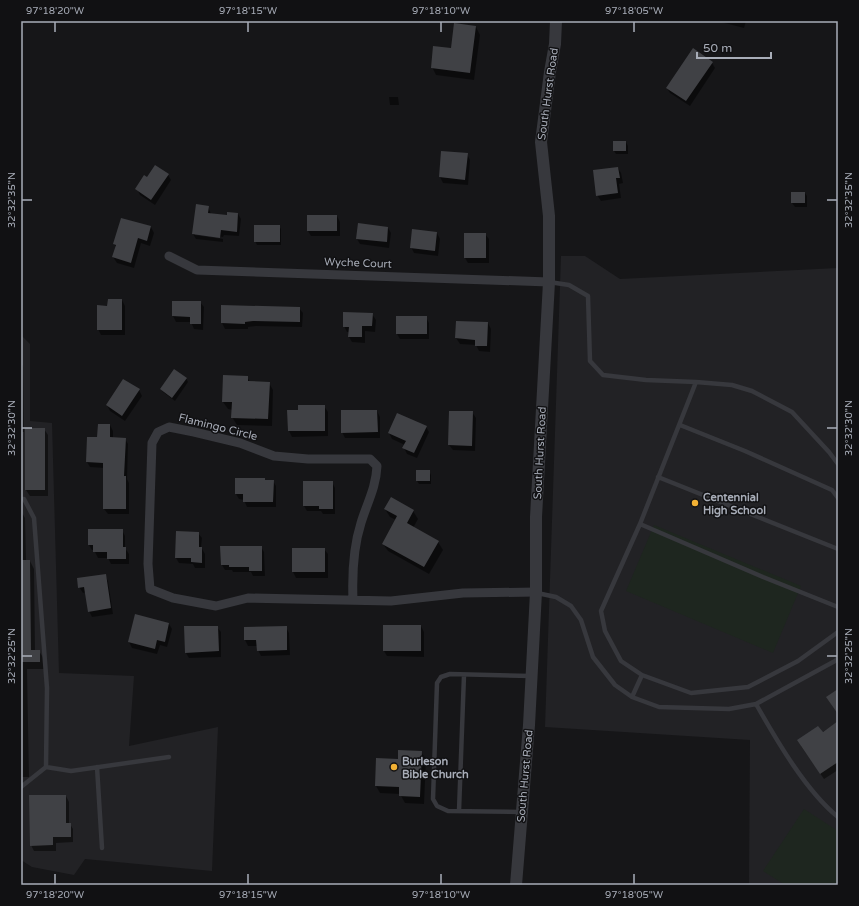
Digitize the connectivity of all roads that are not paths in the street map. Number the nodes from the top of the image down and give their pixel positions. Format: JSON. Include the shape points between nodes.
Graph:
{"nodes":[{"id":1,"x":556,"y":21,"type":"edge"},
{"id":2,"x":169,"y":256,"type":"dead end"},
{"id":3,"x":549,"y":282,"type":"junction"},
{"id":4,"x":696,"y":382,"type":"junction"},
{"id":5,"x":680,"y":425,"type":"junction"},
{"id":6,"x":838,"y":464,"type":"edge"},
{"id":7,"x":658,"y":477,"type":"junction"},
{"id":8,"x":838,"y":498,"type":"edge"},
{"id":9,"x":21,"y":499,"type":"edge"},
{"id":10,"x":640,"y":524,"type":"junction"},
{"id":11,"x":838,"y":549,"type":"edge"},
{"id":12,"x":536,"y":592,"type":"junction"},
{"id":13,"x":353,"y":600,"type":"junction"},
{"id":14,"x":838,"y":607,"type":"edge"},
{"id":15,"x":838,"y":632,"type":"edge"},
{"id":16,"x":838,"y":658,"type":"edge"},
{"id":17,"x":464,"y":675,"type":"junction"},
{"id":18,"x":642,"y":675,"type":"junction"},
{"id":19,"x":531,"y":676,"type":"junction"},
{"id":20,"x":632,"y":697,"type":"junction"},
{"id":21,"x":756,"y":704,"type":"junction"},
{"id":22,"x":169,"y":757,"type":"dead end"},
{"id":23,"x":46,"y":767,"type":"junction"},
{"id":24,"x":97,"y":768,"type":"junction"},
{"id":25,"x":21,"y":787,"type":"edge"},
{"id":26,"x":459,"y":811,"type":"junction"},
{"id":27,"x":522,"y":812,"type":"junction"},
{"id":28,"x":838,"y":817,"type":"edge"},
{"id":29,"x":102,"y":848,"type":"dead end"},
{"id":30,"x":516,"y":885,"type":"edge"}],
"edges":[{"from":1,"to":3,"type":"street","name":"South Hurst Road","via":[[541,142],[549,216]]},
{"from":2,"to":3,"type":"street","name":"Wyche Court","via":[[198,270]]},
{"from":3,"to":4,"type":"lane","via":[[569,285],[588,296],[590,361],[603,374],[646,380]]},
{"from":3,"to":12,"type":"street","name":"South Hurst Road","via":[[536,517]]},
{"from":4,"to":5,"type":"lane"},
{"from":4,"to":6,"type":"lane","via":[[732,385],[752,391],[792,412]]},
{"from":5,"to":7,"type":"lane"},
{"from":5,"to":8,"type":"lane","via":[[832,490]]},
{"from":7,"to":10,"type":"lane"},
{"from":7,"to":11,"type":"lane"},
{"from":9,"to":23,"type":"lane","via":[[24,499],[34,518],[47,688]]},
{"from":10,"to":14,"type":"lane"},
{"from":10,"to":18,"type":"lane","via":[[601,611],[605,631],[621,660]]},
{"from":12,"to":13,"type":"street","name":"Flamingo Circle","via":[[462,593],[391,601]]},
{"from":12,"to":19,"type":"street","name":"South Hurst Road"},
{"from":12,"to":20,"type":"lane","via":[[556,597],[571,606],[581,620],[593,657],[615,685]]},
{"from":13,"to":13,"type":"street","name":"Flamingo Circle","via":[[248,598],[216,606],[173,598],[150,589],[148,564],[152,443],[158,432],[169,427],[194,432],[240,443],[274,456],[370,459],[377,466],[376,480],[360,524],[355,550],[352,573]]},
{"from":15,"to":18,"type":"lane","via":[[798,662],[748,687],[691,692]]},
{"from":16,"to":21,"type":"lane"},
{"from":17,"to":19,"type":"lane"},
{"from":17,"to":26,"type":"lane"},
{"from":17,"to":26,"type":"lane","via":[[450,674],[441,677],[437,683],[433,800],[437,806],[448,811]]},
{"from":18,"to":20,"type":"lane"},
{"from":19,"to":27,"type":"street","name":"South Hurst Road"},
{"from":20,"to":21,"type":"lane","via":[[659,707],[729,709]]},
{"from":21,"to":28,"type":"lane","via":[[810,788]]},
{"from":22,"to":24,"type":"lane"},
{"from":23,"to":24,"type":"lane","via":[[71,771]]},
{"from":23,"to":25,"type":"lane"},
{"from":24,"to":29,"type":"lane"},
{"from":26,"to":27,"type":"lane"},
{"from":27,"to":30,"type":"street","name":"South Hurst Road"}]}
